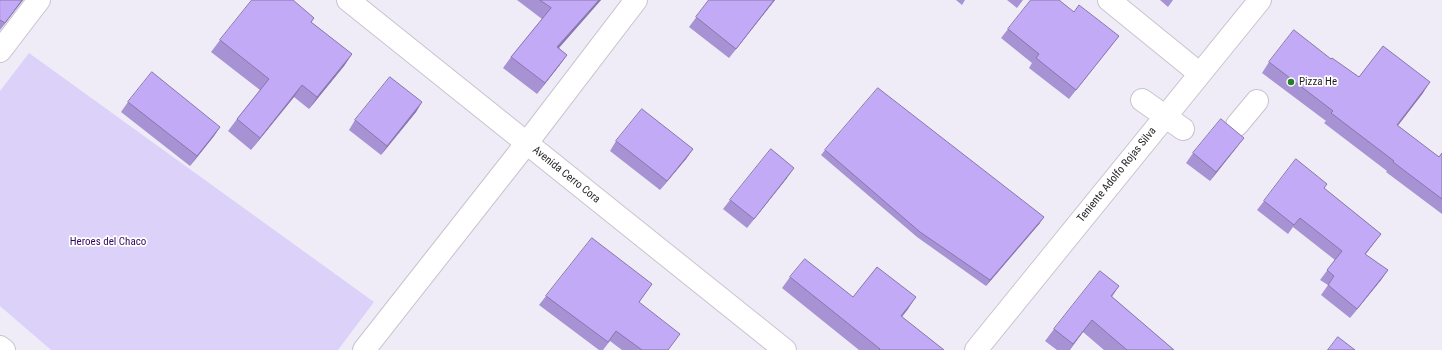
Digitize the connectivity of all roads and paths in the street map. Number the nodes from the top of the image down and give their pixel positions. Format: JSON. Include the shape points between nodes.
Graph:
{"nodes":[{"id":1,"x":39,"y":0,"type":"edge"},
{"id":2,"x":348,"y":0,"type":"edge"},
{"id":3,"x":636,"y":0,"type":"edge"},
{"id":4,"x":1109,"y":0,"type":"edge"},
{"id":5,"x":1260,"y":0,"type":"edge"},
{"id":6,"x":0,"y":50,"type":"edge"},
{"id":7,"x":1200,"y":74,"type":"junction"},
{"id":8,"x":1142,"y":100,"type":"dead end"},
{"id":9,"x":1257,"y":101,"type":"dead end"},
{"id":10,"x":1165,"y":116,"type":"junction"},
{"id":11,"x":1238,"y":125,"type":"dead end"},
{"id":12,"x":1183,"y":129,"type":"dead end"},
{"id":13,"x":526,"y":144,"type":"junction"},
{"id":14,"x":0,"y":347,"type":"edge"},
{"id":15,"x":4,"y":350,"type":"edge"},
{"id":16,"x":364,"y":350,"type":"edge"},
{"id":17,"x":785,"y":350,"type":"edge"},
{"id":18,"x":976,"y":350,"type":"edge"}],
"edges":[{"from":1,"to":6,"type":"street"},
{"from":2,"to":13,"type":"street","name":"Avenida Cerro Cora"},
{"from":3,"to":13,"type":"street"},
{"from":4,"to":7,"type":"street"},
{"from":5,"to":7,"type":"street","name":"Teniente Adolfo Rojas Silva"},
{"from":7,"to":10,"type":"street","name":"Teniente Adolfo Rojas Silva"},
{"from":8,"to":10,"type":"street"},
{"from":9,"to":11,"type":"street"},
{"from":10,"to":12,"type":"street"},
{"from":10,"to":18,"type":"street","name":"Teniente Adolfo Rojas Silva"},
{"from":13,"to":16,"type":"street"},
{"from":13,"to":17,"type":"street","name":"Avenida Cerro Cora"},
{"from":14,"to":15,"type":"street"}]}
